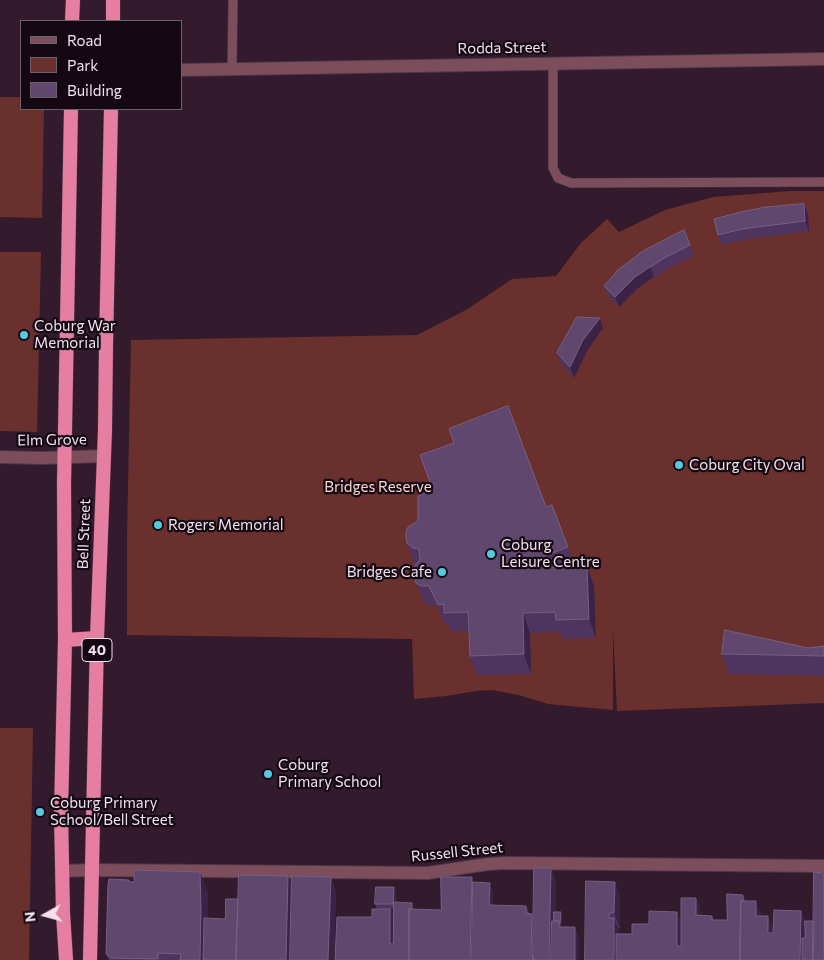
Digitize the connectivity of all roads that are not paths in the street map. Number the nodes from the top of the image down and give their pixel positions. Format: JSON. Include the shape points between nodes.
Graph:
{"nodes":[{"id":1,"x":73,"y":0,"type":"edge"},
{"id":2,"x":113,"y":0,"type":"edge"},
{"id":3,"x":233,"y":0,"type":"edge"},
{"id":4,"x":72,"y":20,"type":"edge"},
{"id":5,"x":113,"y":20,"type":"edge"},
{"id":6,"x":824,"y":59,"type":"edge"},
{"id":7,"x":553,"y":63,"type":"junction"},
{"id":8,"x":232,"y":69,"type":"junction"},
{"id":9,"x":182,"y":70,"type":"edge"},
{"id":10,"x":71,"y":110,"type":"edge"},
{"id":11,"x":111,"y":110,"type":"edge"},
{"id":12,"x":824,"y":182,"type":"edge"},
{"id":13,"x":104,"y":456,"type":"junction"},
{"id":14,"x":0,"y":457,"type":"edge"},
{"id":15,"x":65,"y":457,"type":"junction"},
{"id":16,"x":97,"y":638,"type":"junction"},
{"id":17,"x":65,"y":640,"type":"junction"},
{"id":18,"x":824,"y":866,"type":"edge"},
{"id":19,"x":91,"y":870,"type":"junction"},
{"id":20,"x":62,"y":871,"type":"junction"},
{"id":21,"x":66,"y":960,"type":"edge"},
{"id":22,"x":90,"y":960,"type":"edge"}],
"edges":[{"from":1,"to":4,"type":"highway"},
{"from":2,"to":5,"type":"highway"},
{"from":3,"to":8,"type":"lane"},
{"from":6,"to":7,"type":"street","name":"Rodda Street"},
{"from":7,"to":8,"type":"street","name":"Rodda Street"},
{"from":7,"to":12,"type":"lane","via":[[553,168],[558,178],[571,183]]},
{"from":8,"to":9,"type":"street","name":"Rodda Street"},
{"from":10,"to":15,"type":"highway","name":"Bell Street","number":"40"},
{"from":11,"to":13,"type":"highway","name":"Bell Street","number":"40"},
{"from":13,"to":15,"type":"street","name":"Elm Grove"},
{"from":13,"to":16,"type":"highway","name":"Bell Street","number":"40"},
{"from":14,"to":15,"type":"street","name":"Elm Grove"},
{"from":15,"to":17,"type":"highway","name":"Bell Street","number":"40"},
{"from":16,"to":17,"type":"highway"},
{"from":16,"to":19,"type":"highway","name":"Bell Street","number":"40"},
{"from":17,"to":20,"type":"highway","name":"Bell Street","number":"40"},
{"from":18,"to":19,"type":"street","name":"Russell Street","via":[[506,863],[428,873]]},
{"from":19,"to":20,"type":"street","name":"Russell Street"},
{"from":19,"to":22,"type":"highway","name":"Bell Street","number":"40"},
{"from":20,"to":21,"type":"highway","name":"Bell Street","number":"40"}]}
